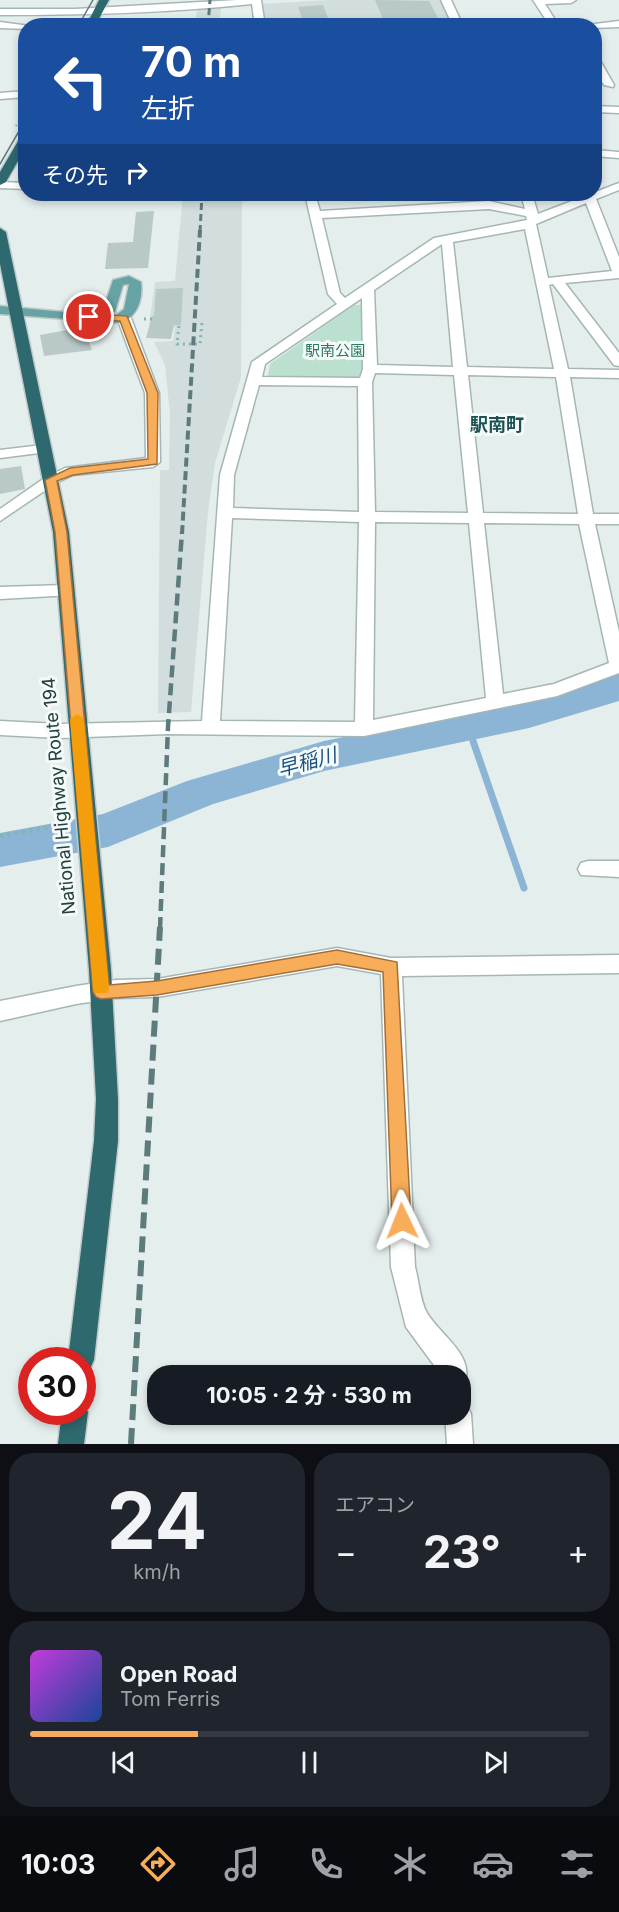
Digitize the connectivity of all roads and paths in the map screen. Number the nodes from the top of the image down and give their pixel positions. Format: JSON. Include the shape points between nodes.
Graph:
{"nodes":[{"id":1,"x":17,"y":0,"type":"edge"},
{"id":2,"x":104,"y":0,"type":"edge"},
{"id":3,"x":266,"y":0,"type":"edge"},
{"id":4,"x":446,"y":0,"type":"edge"},
{"id":5,"x":571,"y":0,"type":"edge"},
{"id":6,"x":255,"y":1,"type":"edge"},
{"id":7,"x":539,"y":1,"type":"edge"},
{"id":8,"x":162,"y":5,"type":"edge"},
{"id":9,"x":99,"y":10,"type":"junction"},
{"id":10,"x":5,"y":12,"type":"edge"},
{"id":11,"x":94,"y":18,"type":"edge"},
{"id":12,"x":258,"y":18,"type":"edge"},
{"id":13,"x":454,"y":18,"type":"edge"},
{"id":14,"x":550,"y":18,"type":"edge"},
{"id":15,"x":619,"y":24,"type":"edge"},
{"id":16,"x":0,"y":25,"type":"edge"},
{"id":17,"x":602,"y":25,"type":"edge"},
{"id":18,"x":18,"y":26,"type":"edge"},
{"id":19,"x":602,"y":69,"type":"edge"},
{"id":20,"x":614,"y":85,"type":"edge"},
{"id":21,"x":18,"y":95,"type":"edge"},
{"id":22,"x":0,"y":96,"type":"edge"},
{"id":23,"x":602,"y":109,"type":"edge"},
{"id":24,"x":619,"y":110,"type":"edge"},
{"id":25,"x":18,"y":150,"type":"edge"},
{"id":26,"x":602,"y":154,"type":"edge"},
{"id":27,"x":619,"y":155,"type":"edge"},
{"id":28,"x":0,"y":183,"type":"edge"},
{"id":29,"x":18,"y":185,"type":"edge"},
{"id":30,"x":619,"y":186,"type":"edge"},
{"id":31,"x":602,"y":192,"type":"edge"},
{"id":32,"x":312,"y":201,"type":"edge"},
{"id":33,"x":528,"y":201,"type":"edge"},
{"id":34,"x":579,"y":201,"type":"edge"},
{"id":35,"x":591,"y":201,"type":"edge"},
{"id":36,"x":316,"y":214,"type":"junction"},
{"id":37,"x":532,"y":219,"type":"junction"},
{"id":38,"x":0,"y":232,"type":"edge"},
{"id":39,"x":447,"y":238,"type":"junction"},
{"id":40,"x":619,"y":273,"type":"edge"},
{"id":41,"x":551,"y":281,"type":"junction"},
{"id":42,"x":368,"y":288,"type":"junction"},
{"id":43,"x":345,"y":305,"type":"junction"},
{"id":44,"x":8,"y":311,"type":"edge"},
{"id":45,"x":89,"y":317,"type":"junction"},
{"id":46,"x":124,"y":318,"type":"junction"},
{"id":47,"x":144,"y":319,"type":"dead end"},
{"id":48,"x":152,"y":319,"type":"dead end"},
{"id":49,"x":202,"y":322,"type":"dead end"},
{"id":50,"x":179,"y":326,"type":"dead end"},
{"id":51,"x":619,"y":362,"type":"edge"},
{"id":52,"x":462,"y":371,"type":"junction"},
{"id":53,"x":562,"y":372,"type":"junction"},
{"id":54,"x":619,"y":374,"type":"edge"},
{"id":55,"x":367,"y":375,"type":"junction"},
{"id":56,"x":254,"y":381,"type":"junction"},
{"id":57,"x":42,"y":449,"type":"junction"},
{"id":58,"x":0,"y":454,"type":"edge"},
{"id":59,"x":51,"y":480,"type":"junction"},
{"id":60,"x":225,"y":513,"type":"junction"},
{"id":61,"x":0,"y":516,"type":"edge"},
{"id":62,"x":367,"y":517,"type":"junction"},
{"id":63,"x":476,"y":518,"type":"junction"},
{"id":64,"x":586,"y":518,"type":"junction"},
{"id":65,"x":619,"y":519,"type":"edge"},
{"id":66,"x":66,"y":591,"type":"junction"},
{"id":67,"x":0,"y":593,"type":"edge"},
{"id":68,"x":619,"y":666,"type":"edge"},
{"id":69,"x":495,"y":702,"type":"junction"},
{"id":70,"x":211,"y":727,"type":"junction"},
{"id":71,"x":0,"y":728,"type":"edge"},
{"id":72,"x":364,"y":729,"type":"junction"},
{"id":73,"x":78,"y":730,"type":"junction"},
{"id":74,"x":86,"y":819,"type":"junction"},
{"id":75,"x":0,"y":836,"type":"edge"},
{"id":76,"x":588,"y":869,"type":"dead end"},
{"id":77,"x":619,"y":869,"type":"edge"},
{"id":78,"x":619,"y":964,"type":"edge"},
{"id":79,"x":391,"y":967,"type":"junction"},
{"id":80,"x":101,"y":992,"type":"junction"},
{"id":81,"x":0,"y":1011,"type":"edge"},
{"id":82,"x":82,"y":1347,"type":"edge"},
{"id":83,"x":452,"y":1365,"type":"edge"},
{"id":84,"x":73,"y":1425,"type":"edge"},
{"id":85,"x":459,"y":1425,"type":"edge"},
{"id":86,"x":71,"y":1444,"type":"edge"},
{"id":87,"x":460,"y":1444,"type":"edge"}],
"edges":[{"from":1,"to":10,"type":"street"},
{"from":2,"to":9,"type":"highway"},
{"from":3,"to":6,"type":"street"},
{"from":4,"to":13,"type":"street"},
{"from":5,"to":7,"type":"street"},
{"from":6,"to":8,"type":"street"},
{"from":6,"to":12,"type":"street"},
{"from":7,"to":14,"type":"street"},
{"from":8,"to":9,"type":"street"},
{"from":9,"to":10,"type":"street"},
{"from":9,"to":11,"type":"highway"},
{"from":10,"to":16,"type":"street"},
{"from":15,"to":17,"type":"street"},
{"from":16,"to":18,"type":"street"},
{"from":19,"to":20,"type":"street"},
{"from":21,"to":22,"type":"street"},
{"from":23,"to":24,"type":"street"},
{"from":25,"to":28,"type":"highway"},
{"from":26,"to":27,"type":"street"},
{"from":28,"to":29,"type":"street"},
{"from":30,"to":31,"type":"street"},
{"from":32,"to":36,"type":"street"},
{"from":33,"to":37,"type":"street"},
{"from":34,"to":37,"type":"street"},
{"from":35,"to":40,"type":"street"},
{"from":36,"to":37,"type":"street","via":[[489,205]]},
{"from":36,"to":43,"type":"street","via":[[334,294]]},
{"from":37,"to":39,"type":"street"},
{"from":37,"to":41,"type":"street"},
{"from":38,"to":44,"type":"highway","name":"National Highway Route 194"},
{"from":39,"to":42,"type":"street"},
{"from":39,"to":52,"type":"street"},
{"from":40,"to":41,"type":"street"},
{"from":41,"to":51,"type":"street"},
{"from":41,"to":53,"type":"street"},
{"from":42,"to":43,"type":"street"},
{"from":42,"to":55,"type":"street"},
{"from":43,"to":56,"type":"street","via":[[259,362]]},
{"from":44,"to":45,"type":"main road"},
{"from":44,"to":57,"type":"highway","name":"National Highway Route 194"},
{"from":45,"to":46,"type":"main road"},
{"from":45,"to":46,"type":"main road","via":[[110,309],[117,283],[129,280],[136,287],[132,307]]},
{"from":46,"to":59,"type":"street","via":[[152,393],[153,462],[70,471]]},
{"from":47,"to":48,"type":"path"},
{"from":49,"to":50,"type":"path","via":[[200,344],[177,344]]},
{"from":52,"to":53,"type":"street"},
{"from":52,"to":55,"type":"street"},
{"from":52,"to":63,"type":"street"},
{"from":53,"to":54,"type":"street"},
{"from":53,"to":64,"type":"street"},
{"from":55,"to":56,"type":"street"},
{"from":55,"to":62,"type":"street"},
{"from":56,"to":60,"type":"street","via":[[227,475]]},
{"from":57,"to":58,"type":"street"},
{"from":57,"to":59,"type":"highway","name":"National Highway Route 194"},
{"from":59,"to":61,"type":"street"},
{"from":59,"to":66,"type":"highway","name":"National Highway Route 194"},
{"from":60,"to":62,"type":"street"},
{"from":60,"to":70,"type":"street"},
{"from":62,"to":63,"type":"street"},
{"from":62,"to":72,"type":"street"},
{"from":63,"to":64,"type":"street"},
{"from":63,"to":69,"type":"street"},
{"from":64,"to":65,"type":"street"},
{"from":64,"to":68,"type":"street"},
{"from":66,"to":67,"type":"street"},
{"from":66,"to":73,"type":"highway","name":"National Highway Route 194"},
{"from":68,"to":69,"type":"street","via":[[557,690]]},
{"from":69,"to":72,"type":"street"},
{"from":70,"to":72,"type":"street"},
{"from":70,"to":73,"type":"street"},
{"from":71,"to":73,"type":"street"},
{"from":73,"to":74,"type":"highway","name":"National Highway Route 194"},
{"from":74,"to":75,"type":"path"},
{"from":74,"to":80,"type":"highway","name":"National Highway Route 194"},
{"from":76,"to":77,"type":"street"},
{"from":78,"to":79,"type":"street"},
{"from":79,"to":80,"type":"street","via":[[337,957],[157,988]]},
{"from":79,"to":83,"type":"street","via":[[404,1267],[415,1318]]},
{"from":80,"to":81,"type":"street"},
{"from":80,"to":82,"type":"highway","name":"National Highway Route 194","via":[[106,1141]]},
{"from":84,"to":86,"type":"highway"},
{"from":85,"to":87,"type":"street"}]}
